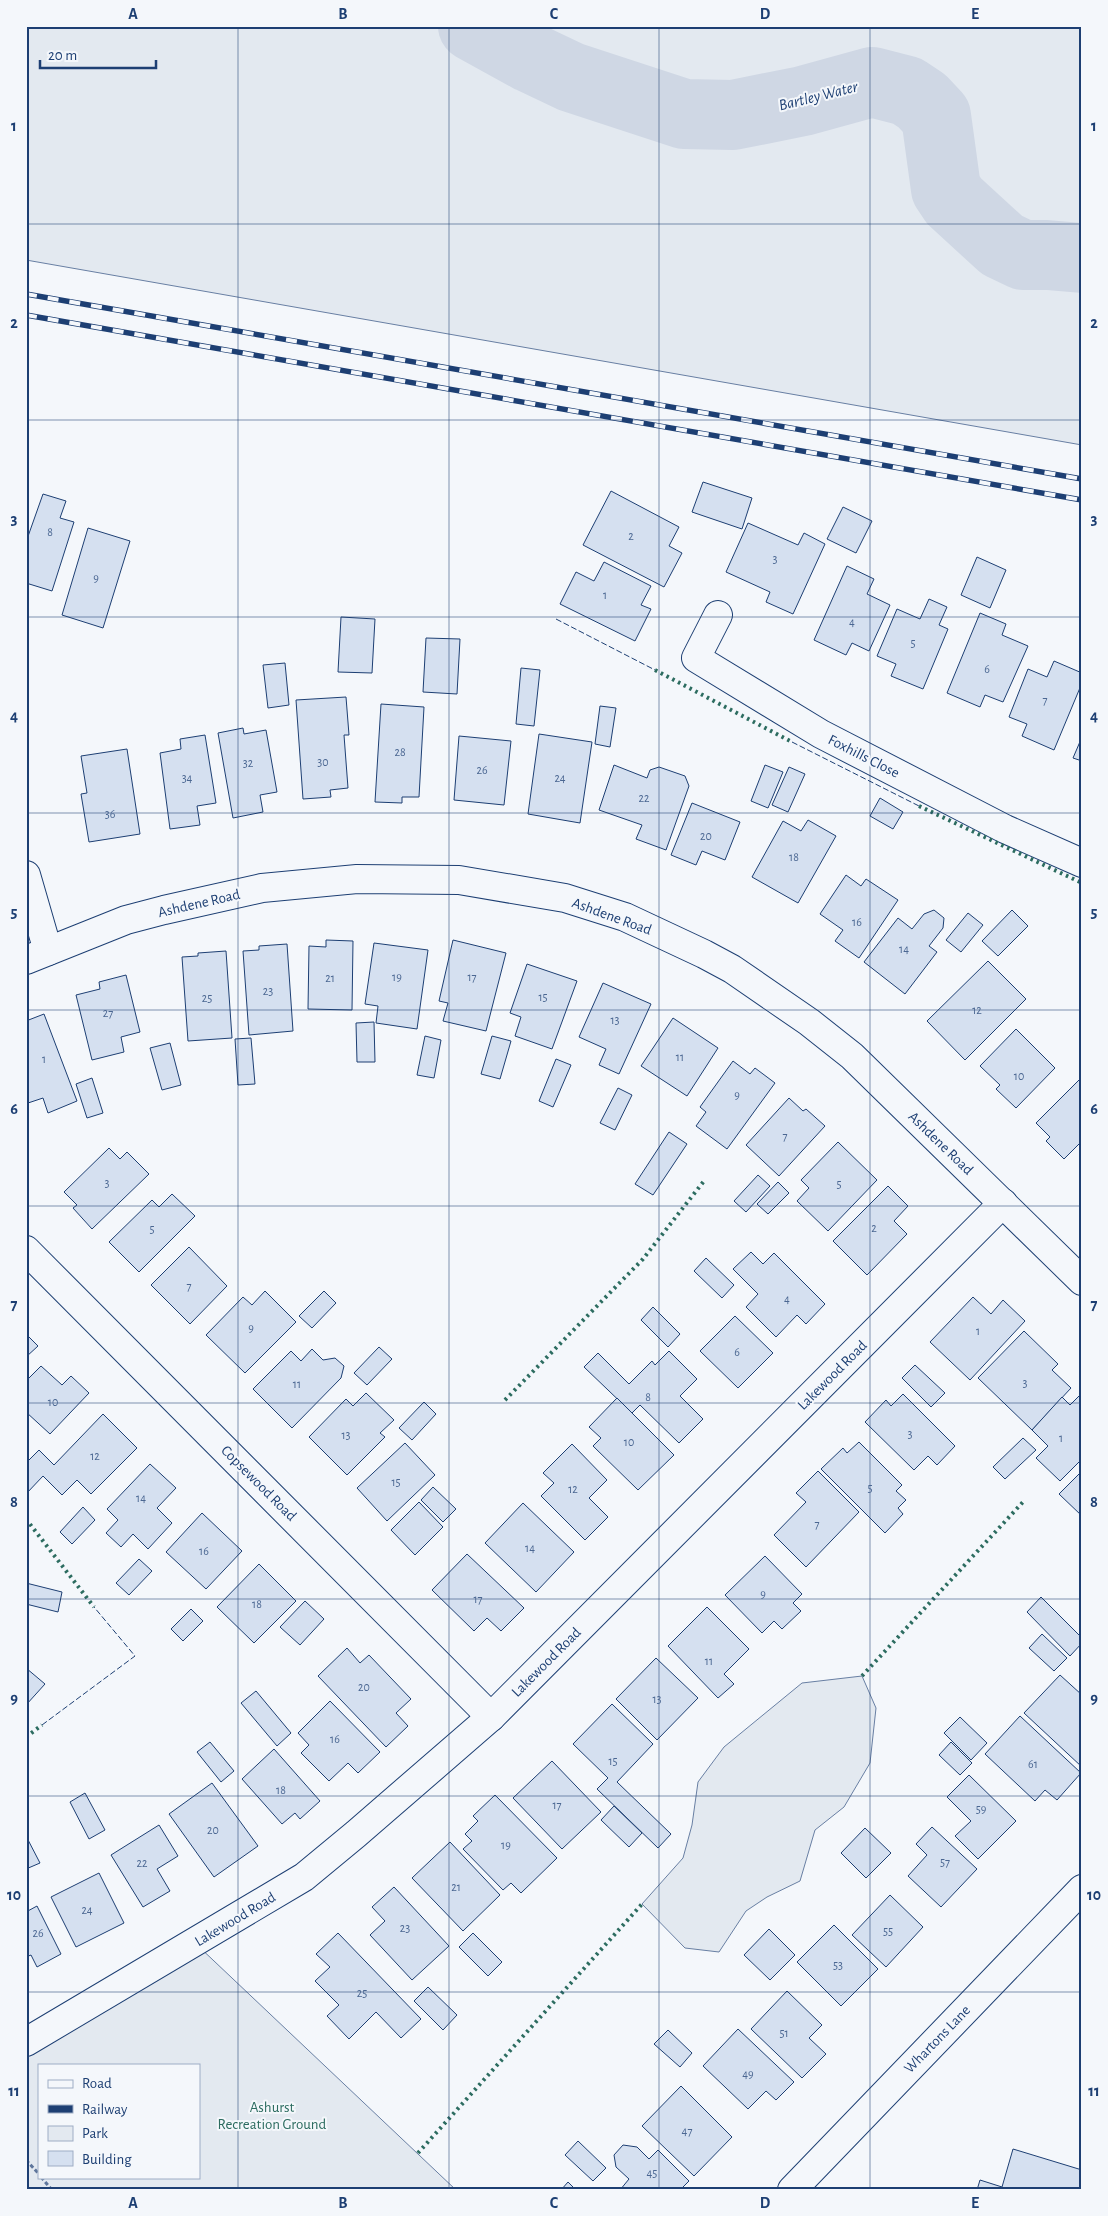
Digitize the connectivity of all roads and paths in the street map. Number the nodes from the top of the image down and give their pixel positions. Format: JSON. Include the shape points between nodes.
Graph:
{"nodes":[{"id":1,"x":718,"y":615,"type":"dead end"},
{"id":2,"x":1082,"y":863,"type":"edge"},
{"id":3,"x":26,"y":875,"type":"edge"},
{"id":4,"x":37,"y":955,"type":"edge"},
{"id":5,"x":1003,"y":1203,"type":"junction"},
{"id":6,"x":26,"y":1250,"type":"edge"},
{"id":7,"x":1082,"y":1281,"type":"edge"},
{"id":8,"x":491,"y":1717,"type":"junction"},
{"id":9,"x":1082,"y":1889,"type":"edge"},
{"id":10,"x":26,"y":2042,"type":"edge"},
{"id":11,"x":26,"y":2160,"type":"edge"},
{"id":12,"x":38,"y":2173,"type":"edge"},
{"id":13,"x":42,"y":2178,"type":"edge"},
{"id":14,"x":52,"y":2190,"type":"edge"},
{"id":15,"x":792,"y":2190,"type":"edge"}],
"edges":[{"from":1,"to":2,"type":"street","name":"Foxhills Close","via":[[696,658],[821,734],[1005,829]]},
{"from":3,"to":4,"type":"street"},
{"from":4,"to":5,"type":"street","name":"Ashdene Road","via":[[126,920],[262,888],[357,879],[459,880],[565,898],[625,917],[704,954],[761,989],[852,1056]]},
{"from":5,"to":7,"type":"street","name":"Ashdene Road"},
{"from":5,"to":8,"type":"street","name":"Lakewood Road"},
{"from":6,"to":8,"type":"street","name":"Copsewood Road"},
{"from":8,"to":10,"type":"street","name":"Lakewood Road","via":[[304,1877]]},
{"from":9,"to":15,"type":"street","name":"Whartons Lane"},
{"from":11,"to":12,"type":"path"},
{"from":13,"to":14,"type":"path"}]}
